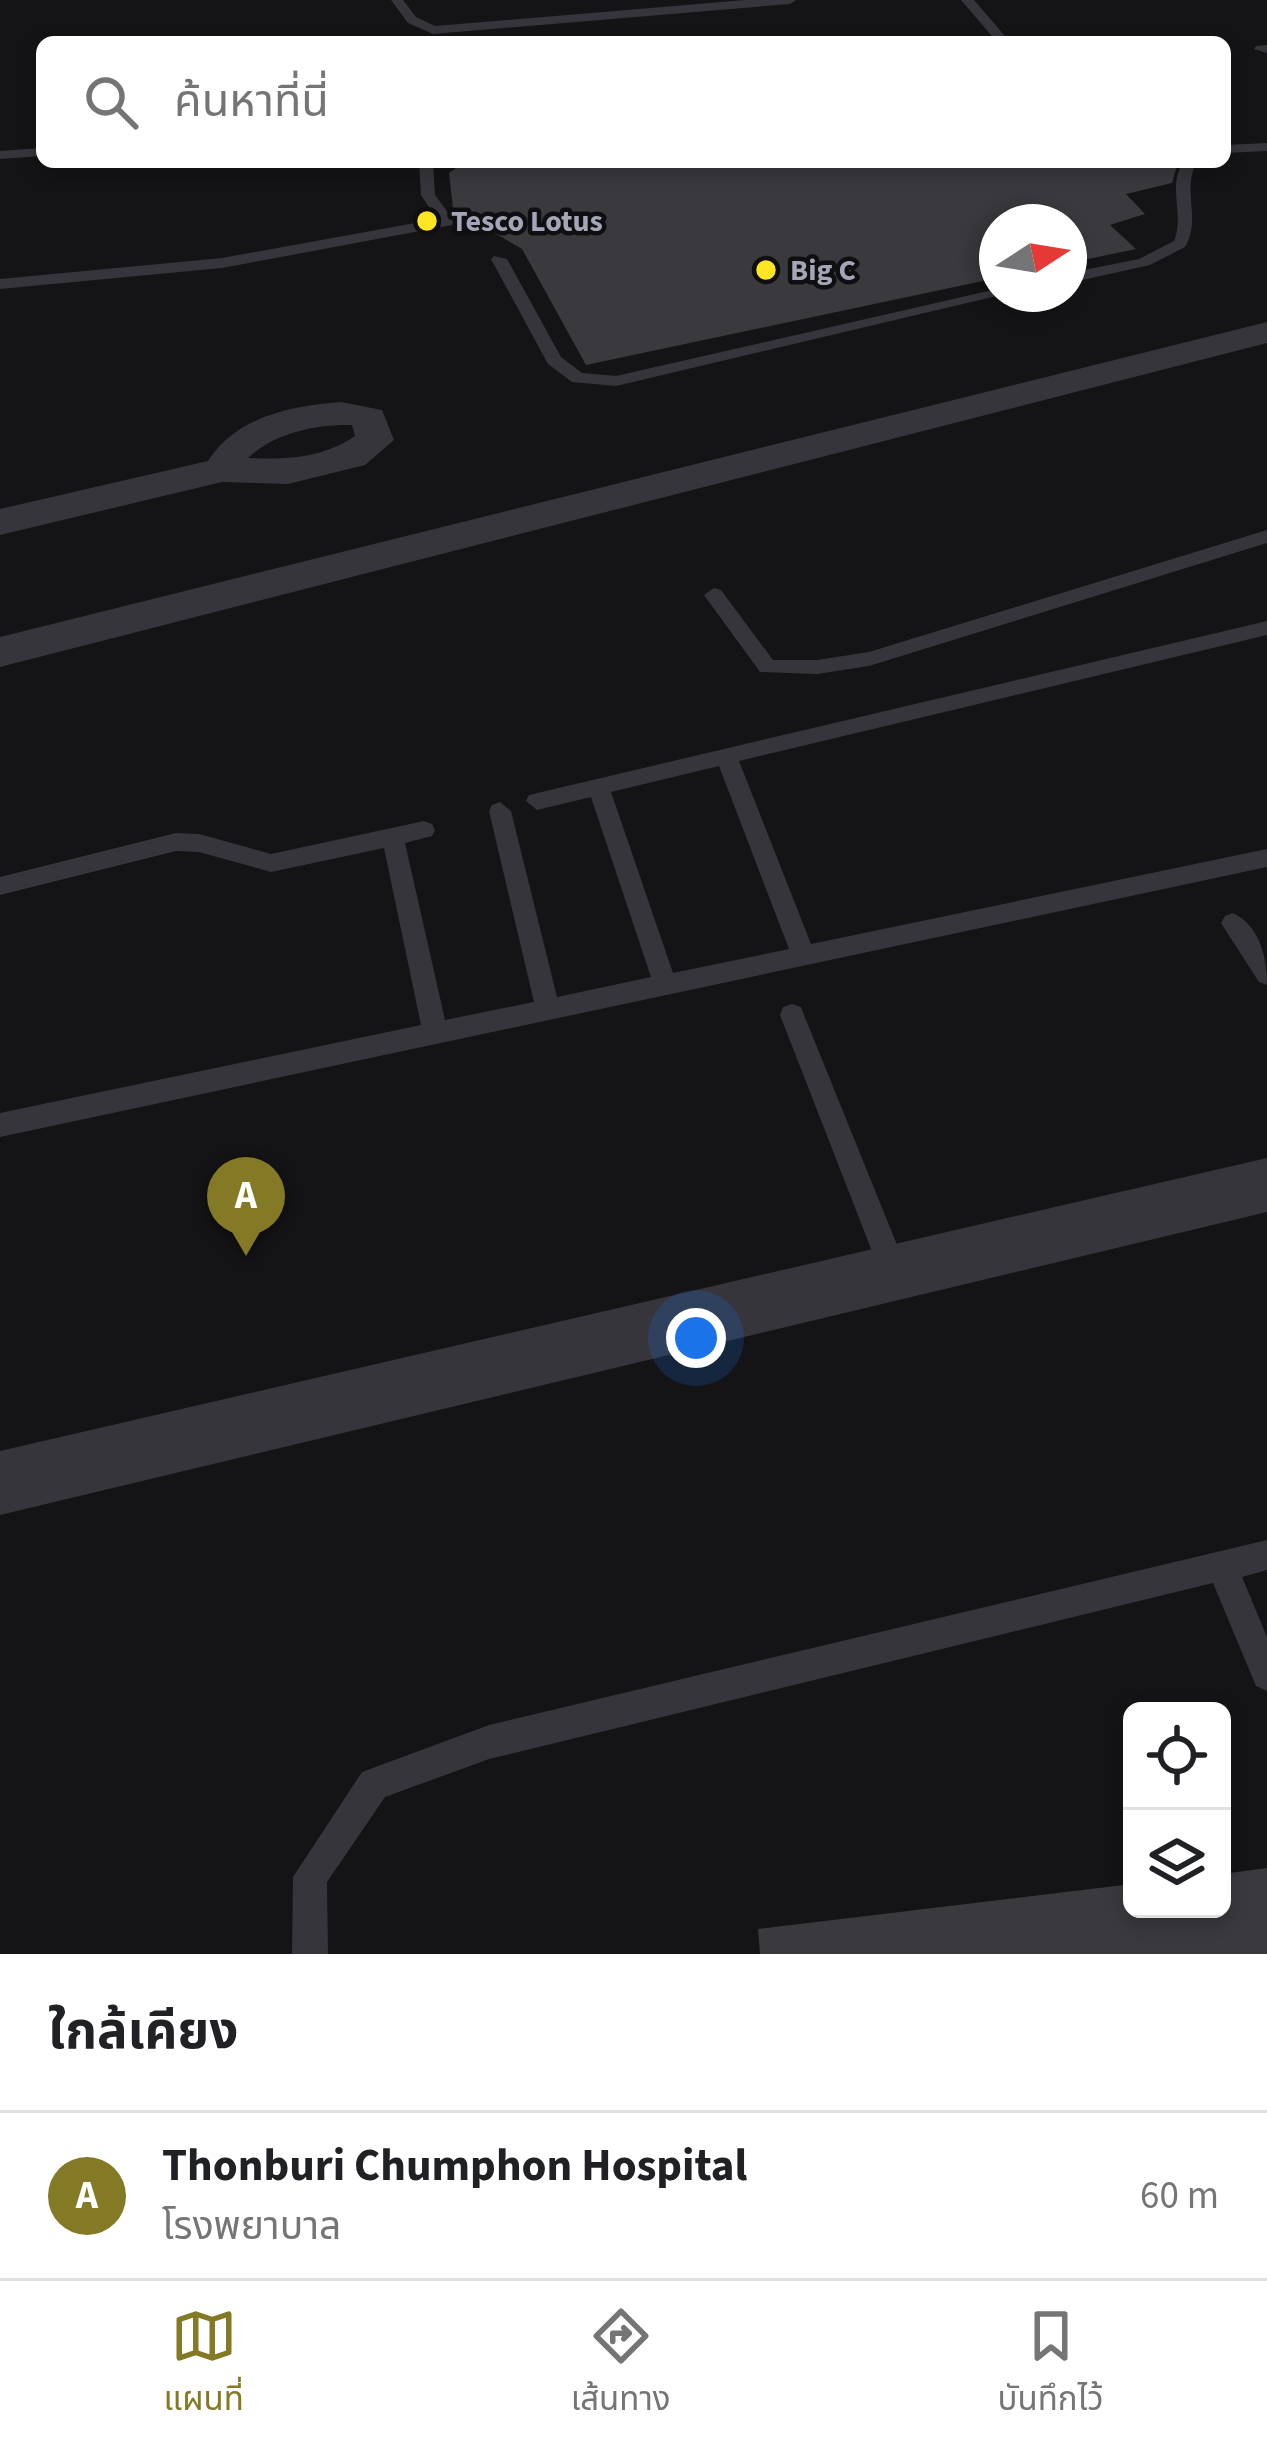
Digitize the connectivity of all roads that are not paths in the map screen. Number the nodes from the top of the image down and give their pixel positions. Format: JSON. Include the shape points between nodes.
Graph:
{"nodes":[{"id":1,"x":397,"y":0,"type":"edge"},
{"id":2,"x":790,"y":0,"type":"edge"},
{"id":3,"x":967,"y":0,"type":"edge"},
{"id":4,"x":999,"y":36,"type":"edge"},
{"id":5,"x":1267,"y":147,"type":"edge"},
{"id":6,"x":1231,"y":148,"type":"edge"},
{"id":7,"x":36,"y":152,"type":"edge"},
{"id":8,"x":0,"y":155,"type":"edge"},
{"id":9,"x":426,"y":168,"type":"edge"},
{"id":10,"x":1185,"y":168,"type":"edge"},
{"id":11,"x":499,"y":259,"type":"dead end"},
{"id":12,"x":1087,"y":274,"type":"edge"},
{"id":13,"x":0,"y":284,"type":"edge"},
{"id":14,"x":979,"y":298,"type":"edge"},
{"id":15,"x":1267,"y":332,"type":"edge"},
{"id":16,"x":222,"y":470,"type":"dead end"},
{"id":17,"x":0,"y":522,"type":"edge"},
{"id":18,"x":1267,"y":536,"type":"edge"},
{"id":19,"x":714,"y":595,"type":"dead end"},
{"id":20,"x":1267,"y":628,"type":"edge"},
{"id":21,"x":0,"y":652,"type":"edge"},
{"id":22,"x":725,"y":754,"type":"junction"},
{"id":23,"x":598,"y":785,"type":"junction"},
{"id":24,"x":537,"y":801,"type":"dead end"},
{"id":25,"x":500,"y":811,"type":"dead end"},
{"id":26,"x":424,"y":830,"type":"dead end"},
{"id":27,"x":393,"y":837,"type":"junction"},
{"id":28,"x":1267,"y":858,"type":"edge"},
{"id":29,"x":0,"y":886,"type":"edge"},
{"id":30,"x":1233,"y":923,"type":"dead end"},
{"id":31,"x":803,"y":953,"type":"junction"},
{"id":32,"x":1267,"y":975,"type":"edge"},
{"id":33,"x":665,"y":983,"type":"junction"},
{"id":34,"x":548,"y":1008,"type":"junction"},
{"id":35,"x":792,"y":1016,"type":"dead end"},
{"id":36,"x":435,"y":1032,"type":"junction"},
{"id":37,"x":0,"y":1125,"type":"edge"},
{"id":38,"x":1267,"y":1185,"type":"edge"},
{"id":39,"x":894,"y":1272,"type":"junction"},
{"id":40,"x":0,"y":1483,"type":"edge"},
{"id":41,"x":1267,"y":1556,"type":"edge"},
{"id":42,"x":1223,"y":1569,"type":"junction"},
{"id":43,"x":1267,"y":1675,"type":"edge"},
{"id":44,"x":310,"y":1954,"type":"edge"}],
"edges":[{"from":1,"to":2,"type":"lane","via":[[412,20],[434,30]]},
{"from":3,"to":4,"type":"lane"},
{"from":5,"to":6,"type":"lane"},
{"from":7,"to":8,"type":"lane"},
{"from":9,"to":13,"type":"lane","via":[[428,195],[447,222],[222,263]]},
{"from":10,"to":12,"type":"lane","via":[[1179,195],[1187,229],[1179,246]]},
{"from":11,"to":14,"type":"lane","via":[[554,360],[578,378],[616,381]]},
{"from":15,"to":21,"type":"street"},
{"from":16,"to":17,"type":"street"},
{"from":18,"to":19,"type":"lane","via":[[869,659],[818,667],[767,667]]},
{"from":20,"to":22,"type":"lane"},
{"from":22,"to":23,"type":"lane"},
{"from":22,"to":31,"type":"lane"},
{"from":23,"to":24,"type":"lane"},
{"from":23,"to":33,"type":"lane"},
{"from":25,"to":34,"type":"lane"},
{"from":26,"to":27,"type":"lane"},
{"from":27,"to":29,"type":"lane","via":[[271,863],[176,842]]},
{"from":27,"to":36,"type":"lane"},
{"from":28,"to":31,"type":"lane"},
{"from":30,"to":32,"type":"lane"},
{"from":31,"to":33,"type":"lane"},
{"from":33,"to":34,"type":"lane"},
{"from":34,"to":36,"type":"lane"},
{"from":35,"to":39,"type":"lane"},
{"from":36,"to":37,"type":"lane"},
{"from":38,"to":39,"type":"street"},
{"from":39,"to":40,"type":"street"},
{"from":41,"to":42,"type":"lane"},
{"from":42,"to":43,"type":"lane"},
{"from":42,"to":44,"type":"lane","via":[[489,1742],[374,1784],[310,1877]]}]}
